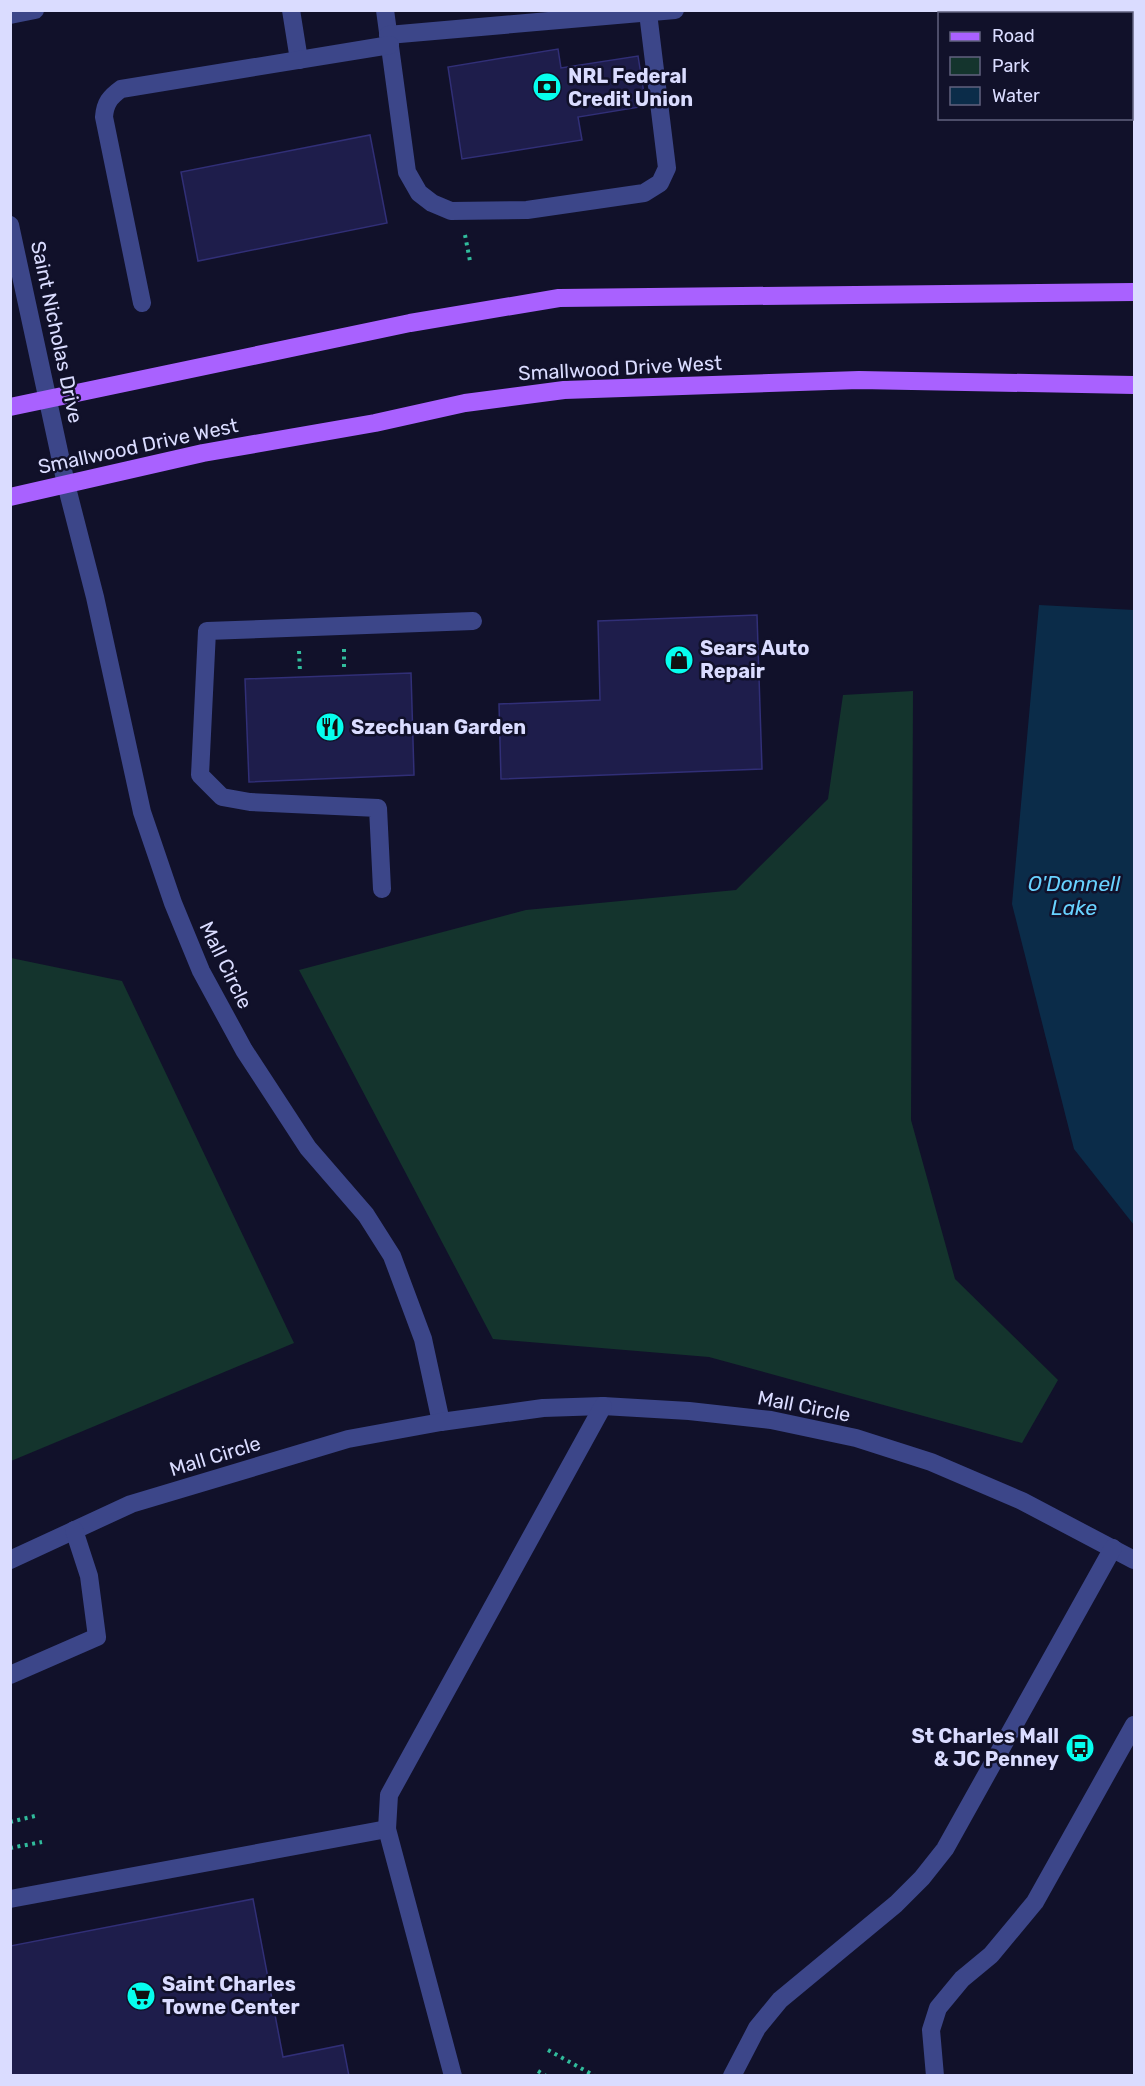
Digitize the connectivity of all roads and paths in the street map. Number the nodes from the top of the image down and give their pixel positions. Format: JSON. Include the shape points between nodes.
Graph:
{"nodes":[{"id":1,"x":35,"y":10,"type":"edge"},
{"id":2,"x":291,"y":10,"type":"edge"},
{"id":3,"x":385,"y":10,"type":"edge"},
{"id":4,"x":675,"y":10,"type":"edge"},
{"id":5,"x":648,"y":13,"type":"junction"},
{"id":6,"x":10,"y":15,"type":"edge"},
{"id":7,"x":389,"y":40,"type":"junction"},
{"id":8,"x":299,"y":60,"type":"junction"},
{"id":9,"x":10,"y":225,"type":"edge"},
{"id":10,"x":463,"y":225,"type":"dead end"},
{"id":11,"x":470,"y":261,"type":"dead end"},
{"id":12,"x":1134,"y":292,"type":"edge"},
{"id":13,"x":142,"y":303,"type":"dead end"},
{"id":14,"x":1134,"y":385,"type":"edge"},
{"id":15,"x":48,"y":398,"type":"junction"},
{"id":16,"x":10,"y":407,"type":"edge"},
{"id":17,"x":66,"y":484,"type":"junction"},
{"id":18,"x":10,"y":497,"type":"edge"},
{"id":19,"x":473,"y":621,"type":"dead end"},
{"id":20,"x":382,"y":889,"type":"dead end"},
{"id":21,"x":603,"y":1406,"type":"junction"},
{"id":22,"x":441,"y":1422,"type":"junction"},
{"id":23,"x":74,"y":1530,"type":"junction"},
{"id":24,"x":1113,"y":1548,"type":"junction"},
{"id":25,"x":10,"y":1560,"type":"edge"},
{"id":26,"x":1134,"y":1560,"type":"edge"},
{"id":27,"x":10,"y":1675,"type":"edge"},
{"id":28,"x":1134,"y":1725,"type":"edge"},
{"id":29,"x":35,"y":1816,"type":"dead end"},
{"id":30,"x":10,"y":1822,"type":"edge"},
{"id":31,"x":387,"y":1829,"type":"junction"},
{"id":32,"x":42,"y":1842,"type":"dead end"},
{"id":33,"x":10,"y":1848,"type":"edge"},
{"id":34,"x":10,"y":1899,"type":"edge"},
{"id":35,"x":548,"y":2050,"type":"dead end"},
{"id":36,"x":538,"y":2071,"type":"dead end"},
{"id":37,"x":453,"y":2076,"type":"edge"},
{"id":38,"x":546,"y":2076,"type":"edge"},
{"id":39,"x":595,"y":2076,"type":"edge"},
{"id":40,"x":732,"y":2076,"type":"edge"},
{"id":41,"x":935,"y":2076,"type":"edge"}],
"edges":[{"from":1,"to":6,"type":"street"},
{"from":2,"to":8,"type":"street"},
{"from":3,"to":7,"type":"street"},
{"from":4,"to":5,"type":"street"},
{"from":5,"to":7,"type":"street"},
{"from":5,"to":7,"type":"street","via":[[667,168],[660,183],[644,193],[526,210],[451,211],[419,193],[407,172]]},
{"from":7,"to":8,"type":"street"},
{"from":8,"to":13,"type":"street","via":[[121,90],[105,105],[104,117]]},
{"from":9,"to":15,"type":"street","name":"Saint Nicholas Drive"},
{"from":10,"to":11,"type":"path"},
{"from":12,"to":15,"type":"main road","via":[[559,298],[410,323]]},
{"from":14,"to":17,"type":"main road","name":"Smallwood Drive West","via":[[859,380],[564,390],[465,403],[203,453]]},
{"from":15,"to":16,"type":"main road"},
{"from":15,"to":17,"type":"street","name":"Saint Nicholas Drive"},
{"from":17,"to":18,"type":"main road","name":"Smallwood Drive West"},
{"from":17,"to":22,"type":"street","name":"Mall Circle","via":[[142,812],[173,903],[201,971],[244,1050],[308,1148],[366,1215],[392,1256],[423,1340]]},
{"from":19,"to":20,"type":"street","via":[[207,631],[200,775],[222,797],[256,803],[378,808]]},
{"from":21,"to":22,"type":"street","name":"Mall Circle","via":[[543,1408]]},
{"from":21,"to":24,"type":"street","name":"Mall Circle","via":[[771,1420],[856,1438],[931,1462],[1022,1501]]},
{"from":21,"to":31,"type":"street","via":[[389,1795]]},
{"from":22,"to":23,"type":"street","name":"Mall Circle","via":[[348,1439],[131,1504]]},
{"from":23,"to":25,"type":"street","name":"Mall Circle"},
{"from":23,"to":27,"type":"street","via":[[90,1576],[97,1637]]},
{"from":24,"to":26,"type":"street","name":"Mall Circle"},
{"from":24,"to":40,"type":"street","via":[[945,1849],[896,1904],[780,2000],[757,2028]]},
{"from":28,"to":41,"type":"street","via":[[1035,1902],[991,1955],[962,1979],[938,2008],[930,2030]]},
{"from":29,"to":30,"type":"path"},
{"from":31,"to":34,"type":"street"},
{"from":31,"to":37,"type":"street"},
{"from":32,"to":33,"type":"path"},
{"from":35,"to":39,"type":"path"},
{"from":36,"to":38,"type":"path"}]}
